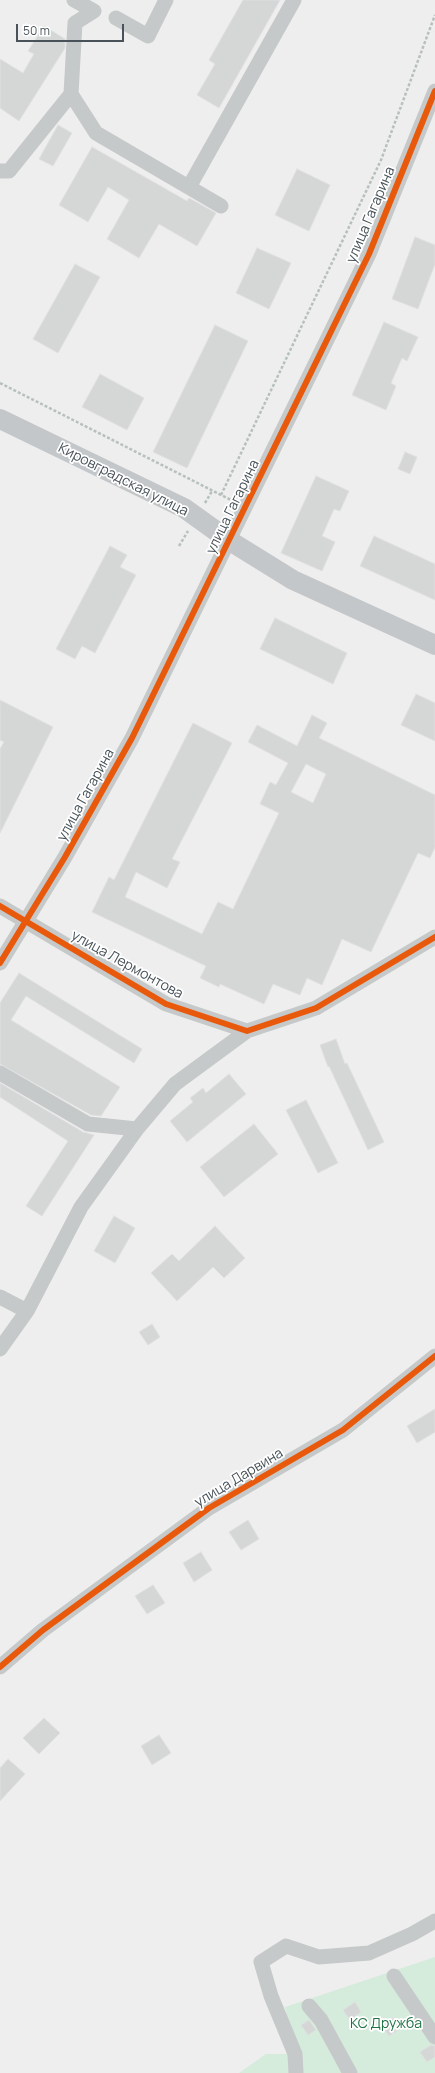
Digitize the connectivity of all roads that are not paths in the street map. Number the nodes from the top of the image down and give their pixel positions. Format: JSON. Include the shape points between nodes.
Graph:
{"nodes":[{"id":1,"x":74,"y":0,"type":"edge"},
{"id":2,"x":166,"y":0,"type":"edge"},
{"id":3,"x":294,"y":0,"type":"edge"},
{"id":4,"x":97,"y":6,"type":"edge"},
{"id":5,"x":116,"y":18,"type":"dead end"},
{"id":6,"x":435,"y":90,"type":"edge"},
{"id":7,"x":71,"y":94,"type":"junction"},
{"id":8,"x":0,"y":171,"type":"edge"},
{"id":9,"x":189,"y":187,"type":"junction"},
{"id":10,"x":221,"y":206,"type":"dead end"},
{"id":11,"x":0,"y":419,"type":"edge"},
{"id":12,"x":230,"y":541,"type":"junction"},
{"id":13,"x":435,"y":645,"type":"edge"},
{"id":14,"x":0,"y":906,"type":"edge"},
{"id":15,"x":26,"y":921,"type":"junction"},
{"id":16,"x":435,"y":936,"type":"edge"},
{"id":17,"x":0,"y":963,"type":"edge"},
{"id":18,"x":247,"y":1031,"type":"junction"},
{"id":19,"x":0,"y":1073,"type":"edge"},
{"id":20,"x":137,"y":1129,"type":"junction"},
{"id":21,"x":0,"y":1297,"type":"edge"},
{"id":22,"x":27,"y":1311,"type":"junction"},
{"id":23,"x":0,"y":1349,"type":"edge"},
{"id":24,"x":435,"y":1356,"type":"edge"},
{"id":25,"x":0,"y":1667,"type":"edge"},
{"id":26,"x":435,"y":1921,"type":"edge"},
{"id":27,"x":394,"y":1976,"type":"dead end"},
{"id":28,"x":309,"y":2006,"type":"dead end"},
{"id":29,"x":435,"y":2037,"type":"edge"},
{"id":30,"x":296,"y":2073,"type":"edge"},
{"id":31,"x":350,"y":2073,"type":"edge"}],
"edges":[{"from":1,"to":4,"type":"street"},
{"from":2,"to":5,"type":"street","via":[[148,36]]},
{"from":3,"to":9,"type":"street"},
{"from":4,"to":7,"type":"street","via":[[74,23]]},
{"from":6,"to":12,"type":"street","name":"улица Гагарина","via":[[369,254]]},
{"from":7,"to":8,"type":"street","via":[[9,171]]},
{"from":7,"to":9,"type":"street","via":[[96,133]]},
{"from":9,"to":10,"type":"street"},
{"from":11,"to":12,"type":"main road","name":"Кировградская улица","via":[[184,508]]},
{"from":12,"to":13,"type":"main road","name":"Кировградская улица","via":[[293,580]]},
{"from":12,"to":15,"type":"street","name":"улица Гагарина","via":[[132,738]]},
{"from":14,"to":15,"type":"street","name":"улица Лермонтова"},
{"from":15,"to":17,"type":"street","name":"улица Гагарина"},
{"from":15,"to":18,"type":"street","name":"улица Лермонтова","via":[[166,1004]]},
{"from":16,"to":18,"type":"street","via":[[316,1008]]},
{"from":18,"to":20,"type":"street","via":[[175,1084]]},
{"from":19,"to":20,"type":"street","via":[[88,1124]]},
{"from":20,"to":22,"type":"street","via":[[81,1207]]},
{"from":21,"to":22,"type":"street"},
{"from":22,"to":23,"type":"street"},
{"from":24,"to":25,"type":"street","name":"улица Дарвина","via":[[343,1430],[209,1508],[43,1630]]},
{"from":26,"to":30,"type":"street","via":[[369,1953],[319,1957],[286,1946],[261,1962],[271,1996],[294,2054]]},
{"from":27,"to":29,"type":"street"},
{"from":28,"to":31,"type":"street","via":[[322,2020]]}]}
